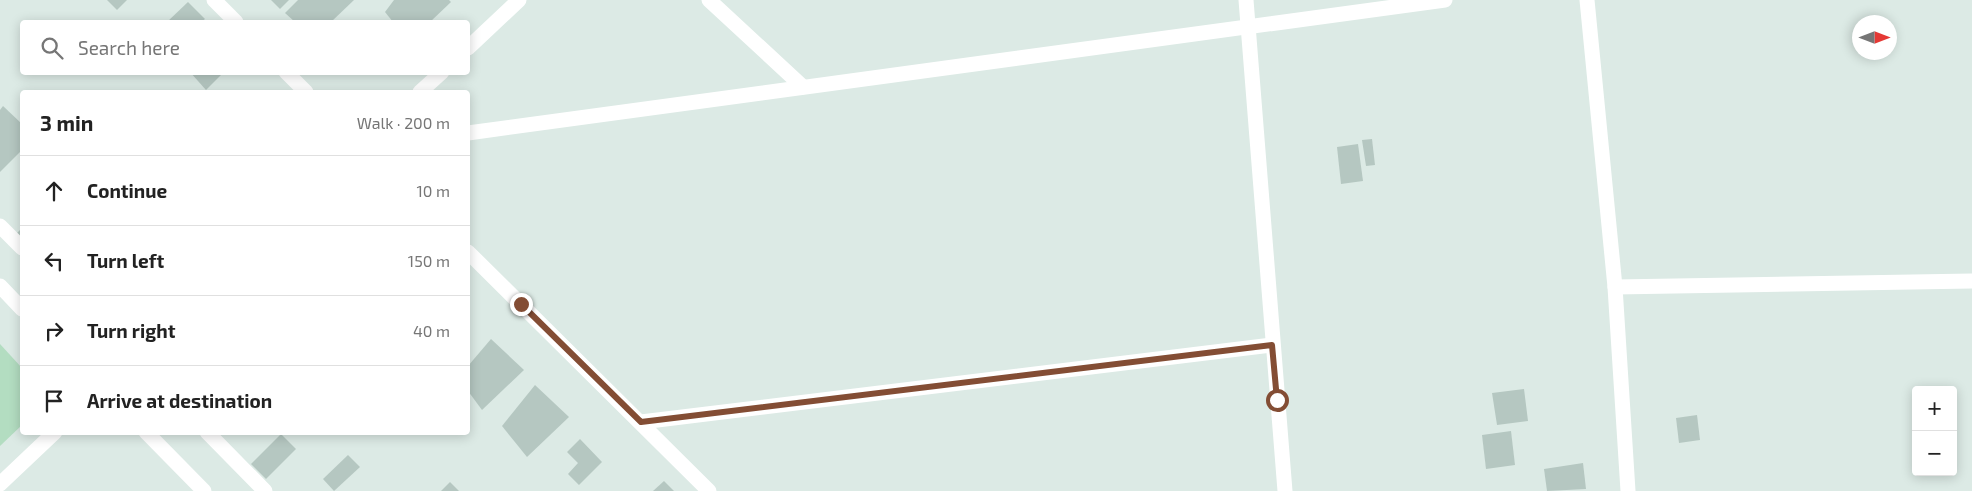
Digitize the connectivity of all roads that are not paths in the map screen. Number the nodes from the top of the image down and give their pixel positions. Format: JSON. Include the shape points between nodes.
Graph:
{"nodes":[{"id":1,"x":214,"y":0,"type":"edge"},
{"id":2,"x":519,"y":0,"type":"edge"},
{"id":3,"x":709,"y":0,"type":"edge"},
{"id":4,"x":1246,"y":0,"type":"edge"},
{"id":5,"x":1445,"y":0,"type":"edge"},
{"id":6,"x":1587,"y":0,"type":"edge"},
{"id":7,"x":234,"y":20,"type":"edge"},
{"id":8,"x":1248,"y":27,"type":"junction"},
{"id":9,"x":470,"y":46,"type":"edge"},
{"id":10,"x":289,"y":75,"type":"edge"},
{"id":11,"x":439,"y":75,"type":"edge"},
{"id":12,"x":803,"y":87,"type":"junction"},
{"id":13,"x":304,"y":90,"type":"edge"},
{"id":14,"x":422,"y":90,"type":"edge"},
{"id":15,"x":470,"y":133,"type":"edge"},
{"id":16,"x":0,"y":226,"type":"edge"},
{"id":17,"x":20,"y":246,"type":"edge"},
{"id":18,"x":470,"y":254,"type":"edge"},
{"id":19,"x":1972,"y":281,"type":"edge"},
{"id":20,"x":0,"y":286,"type":"edge"},
{"id":21,"x":1615,"y":287,"type":"junction"},
{"id":22,"x":20,"y":306,"type":"edge"},
{"id":23,"x":1272,"y":345,"type":"junction"},
{"id":24,"x":641,"y":422,"type":"junction"},
{"id":25,"x":52,"y":435,"type":"edge"},
{"id":26,"x":149,"y":435,"type":"edge"},
{"id":27,"x":209,"y":435,"type":"edge"},
{"id":28,"x":0,"y":484,"type":"edge"},
{"id":29,"x":204,"y":491,"type":"edge"},
{"id":30,"x":265,"y":491,"type":"edge"},
{"id":31,"x":709,"y":491,"type":"edge"},
{"id":32,"x":1285,"y":491,"type":"edge"},
{"id":33,"x":1628,"y":491,"type":"edge"}],
"edges":[{"from":1,"to":7,"type":"street"},
{"from":2,"to":9,"type":"street"},
{"from":3,"to":12,"type":"street"},
{"from":4,"to":8,"type":"street"},
{"from":5,"to":8,"type":"street"},
{"from":6,"to":21,"type":"street"},
{"from":8,"to":12,"type":"street"},
{"from":8,"to":23,"type":"street"},
{"from":10,"to":13,"type":"street"},
{"from":11,"to":14,"type":"street"},
{"from":12,"to":15,"type":"street"},
{"from":16,"to":17,"type":"street"},
{"from":18,"to":24,"type":"street"},
{"from":19,"to":21,"type":"street"},
{"from":20,"to":22,"type":"street"},
{"from":21,"to":33,"type":"street"},
{"from":23,"to":24,"type":"street"},
{"from":23,"to":32,"type":"street"},
{"from":24,"to":31,"type":"street"},
{"from":25,"to":28,"type":"street"},
{"from":26,"to":29,"type":"street"},
{"from":27,"to":30,"type":"street"}]}
